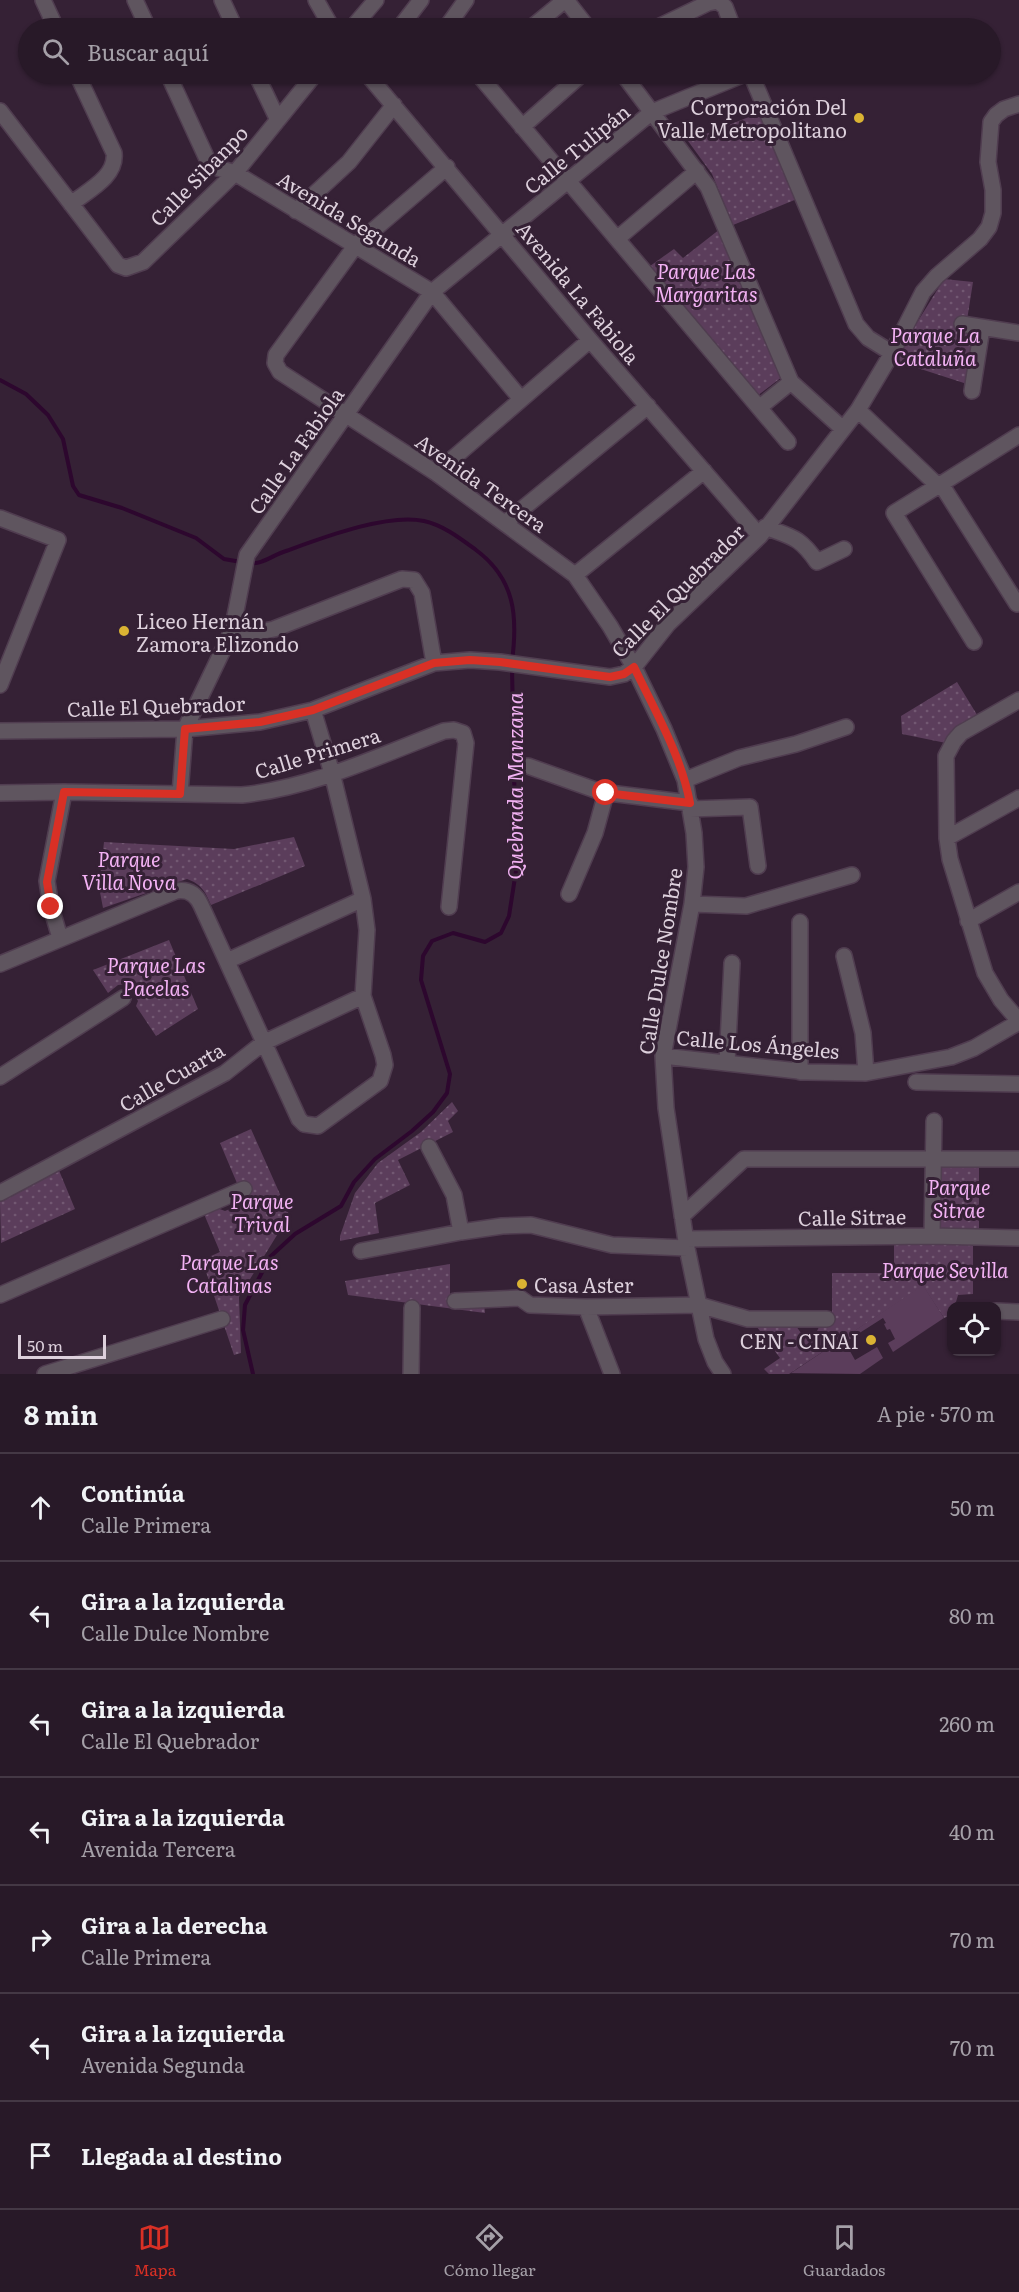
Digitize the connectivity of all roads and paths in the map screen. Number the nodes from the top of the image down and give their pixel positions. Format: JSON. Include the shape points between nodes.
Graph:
{"nodes":[{"id":1,"x":43,"y":0,"type":"edge"},
{"id":2,"x":135,"y":0,"type":"edge"},
{"id":3,"x":222,"y":0,"type":"edge"},
{"id":4,"x":316,"y":0,"type":"edge"},
{"id":5,"x":376,"y":0,"type":"edge"},
{"id":6,"x":421,"y":0,"type":"edge"},
{"id":7,"x":465,"y":0,"type":"edge"},
{"id":8,"x":566,"y":0,"type":"edge"},
{"id":9,"x":718,"y":1,"type":"edge"},
{"id":10,"x":51,"y":18,"type":"edge"},
{"id":11,"x":143,"y":18,"type":"edge"},
{"id":12,"x":230,"y":18,"type":"edge"},
{"id":13,"x":326,"y":18,"type":"edge"},
{"id":14,"x":361,"y":18,"type":"edge"},
{"id":15,"x":407,"y":18,"type":"edge"},
{"id":16,"x":453,"y":18,"type":"edge"},
{"id":17,"x":544,"y":18,"type":"edge"},
{"id":18,"x":580,"y":18,"type":"edge"},
{"id":19,"x":677,"y":18,"type":"edge"},
{"id":20,"x":729,"y":18,"type":"edge"},
{"id":21,"x":82,"y":84,"type":"edge"},
{"id":22,"x":173,"y":84,"type":"edge"},
{"id":23,"x":261,"y":84,"type":"edge"},
{"id":24,"x":307,"y":84,"type":"edge"},
{"id":25,"x":376,"y":84,"type":"edge"},
{"id":26,"x":486,"y":84,"type":"edge"},
{"id":27,"x":571,"y":84,"type":"edge"},
{"id":28,"x":631,"y":84,"type":"edge"},
{"id":29,"x":721,"y":84,"type":"edge"},
{"id":30,"x":755,"y":84,"type":"edge"},
{"id":31,"x":1019,"y":104,"type":"edge"},
{"id":32,"x":394,"y":105,"type":"junction"},
{"id":33,"x":0,"y":111,"type":"edge"},
{"id":34,"x":652,"y":112,"type":"junction"},
{"id":35,"x":278,"y":120,"type":"junction"},
{"id":36,"x":522,"y":127,"type":"junction"},
{"id":37,"x":447,"y":167,"type":"junction"},
{"id":38,"x":697,"y":171,"type":"junction"},
{"id":39,"x":235,"y":173,"type":"junction"},
{"id":40,"x":568,"y":180,"type":"junction"},
{"id":41,"x":71,"y":204,"type":"junction"},
{"id":42,"x":296,"y":211,"type":"junction"},
{"id":43,"x":504,"y":234,"type":"junction"},
{"id":44,"x":618,"y":238,"type":"junction"},
{"id":45,"x":356,"y":245,"type":"junction"},
{"id":46,"x":432,"y":292,"type":"junction"},
{"id":47,"x":962,"y":324,"type":"dead end"},
{"id":48,"x":982,"y":328,"type":"junction"},
{"id":49,"x":1019,"y":333,"type":"edge"},
{"id":50,"x":590,"y":339,"type":"junction"},
{"id":51,"x":892,"y":354,"type":"junction"},
{"id":52,"x":791,"y":382,"type":"junction"},
{"id":53,"x":972,"y":391,"type":"dead end"},
{"id":54,"x":520,"y":399,"type":"junction"},
{"id":55,"x":648,"y":406,"type":"junction"},
{"id":56,"x":760,"y":407,"type":"junction"},
{"id":57,"x":858,"y":410,"type":"junction"},
{"id":58,"x":346,"y":414,"type":"junction"},
{"id":59,"x":843,"y":429,"type":"junction"},
{"id":60,"x":1019,"y":435,"type":"edge"},
{"id":61,"x":788,"y":442,"type":"dead end"},
{"id":62,"x":704,"y":471,"type":"junction"},
{"id":63,"x":436,"y":473,"type":"junction"},
{"id":64,"x":941,"y":484,"type":"junction"},
{"id":65,"x":0,"y":518,"type":"edge"},
{"id":66,"x":505,"y":523,"type":"junction"},
{"id":67,"x":763,"y":532,"type":"junction"},
{"id":68,"x":844,"y":549,"type":"dead end"},
{"id":69,"x":575,"y":575,"type":"junction"},
{"id":70,"x":1017,"y":604,"type":"dead end"},
{"id":71,"x":232,"y":631,"type":"junction"},
{"id":72,"x":974,"y":642,"type":"dead end"},
{"id":73,"x":434,"y":663,"type":"junction"},
{"id":74,"x":634,"y":667,"type":"junction"},
{"id":75,"x":0,"y":685,"type":"edge"},
{"id":76,"x":1019,"y":701,"type":"edge"},
{"id":77,"x":313,"y":710,"type":"junction"},
{"id":78,"x":846,"y":727,"type":"dead end"},
{"id":79,"x":185,"y":729,"type":"junction"},
{"id":80,"x":0,"y":730,"type":"edge"},
{"id":81,"x":528,"y":766,"type":"dead end"},
{"id":82,"x":332,"y":773,"type":"junction"},
{"id":83,"x":685,"y":780,"type":"junction"},
{"id":84,"x":64,"y":792,"type":"junction"},
{"id":85,"x":0,"y":793,"type":"edge"},
{"id":86,"x":606,"y":793,"type":"junction"},
{"id":87,"x":180,"y":794,"type":"junction"},
{"id":88,"x":1019,"y":798,"type":"edge"},
{"id":89,"x":690,"y":806,"type":"junction"},
{"id":90,"x":947,"y":838,"type":"junction"},
{"id":91,"x":758,"y":866,"type":"dead end"},
{"id":92,"x":852,"y":875,"type":"dead end"},
{"id":93,"x":1019,"y":892,"type":"edge"},
{"id":94,"x":569,"y":894,"type":"dead end"},
{"id":95,"x":363,"y":899,"type":"junction"},
{"id":96,"x":692,"y":904,"type":"junction"},
{"id":97,"x":449,"y":907,"type":"dead end"},
{"id":98,"x":968,"y":921,"type":"junction"},
{"id":99,"x":800,"y":922,"type":"dead end"},
{"id":100,"x":60,"y":938,"type":"junction"},
{"id":101,"x":844,"y":956,"type":"dead end"},
{"id":102,"x":227,"y":961,"type":"junction"},
{"id":103,"x":732,"y":963,"type":"dead end"},
{"id":104,"x":0,"y":964,"type":"edge"},
{"id":105,"x":363,"y":996,"type":"junction"},
{"id":106,"x":123,"y":998,"type":"dead end"},
{"id":107,"x":1019,"y":1021,"type":"edge"},
{"id":108,"x":263,"y":1043,"type":"junction"},
{"id":109,"x":663,"y":1056,"type":"junction"},
{"id":110,"x":727,"y":1063,"type":"junction"},
{"id":111,"x":800,"y":1071,"type":"junction"},
{"id":112,"x":866,"y":1072,"type":"junction"},
{"id":113,"x":0,"y":1077,"type":"edge"},
{"id":114,"x":916,"y":1082,"type":"dead end"},
{"id":115,"x":1019,"y":1084,"type":"edge"},
{"id":116,"x":934,"y":1121,"type":"dead end"},
{"id":117,"x":429,"y":1147,"type":"dead end"},
{"id":118,"x":934,"y":1158,"type":"junction"},
{"id":119,"x":1019,"y":1159,"type":"edge"},
{"id":120,"x":244,"y":1189,"type":"dead end"},
{"id":121,"x":0,"y":1193,"type":"edge"},
{"id":122,"x":682,"y":1216,"type":"junction"},
{"id":123,"x":461,"y":1232,"type":"junction"},
{"id":124,"x":932,"y":1236,"type":"junction"},
{"id":125,"x":1019,"y":1238,"type":"edge"},
{"id":126,"x":687,"y":1244,"type":"junction"},
{"id":127,"x":361,"y":1251,"type":"dead end"},
{"id":128,"x":0,"y":1295,"type":"edge"},
{"id":129,"x":454,"y":1301,"type":"dead end"},
{"id":130,"x":699,"y":1305,"type":"junction"},
{"id":131,"x":586,"y":1307,"type":"junction"},
{"id":132,"x":412,"y":1308,"type":"dead end"},
{"id":133,"x":1001,"y":1311,"type":"edge"},
{"id":134,"x":1019,"y":1312,"type":"edge"},
{"id":135,"x":222,"y":1319,"type":"dead end"},
{"id":136,"x":827,"y":1319,"type":"dead end"},
{"id":137,"x":45,"y":1374,"type":"edge"},
{"id":138,"x":411,"y":1374,"type":"edge"},
{"id":139,"x":612,"y":1374,"type":"edge"},
{"id":140,"x":723,"y":1374,"type":"edge"}],
"edges":[{"from":1,"to":10,"type":"street"},
{"from":2,"to":11,"type":"street"},
{"from":3,"to":12,"type":"street"},
{"from":4,"to":13,"type":"street"},
{"from":5,"to":14,"type":"street"},
{"from":6,"to":15,"type":"street"},
{"from":7,"to":16,"type":"street"},
{"from":8,"to":17,"type":"street"},
{"from":8,"to":18,"type":"street"},
{"from":9,"to":19,"type":"street"},
{"from":9,"to":20,"type":"street"},
{"from":21,"to":41,"type":"street","via":[[116,162],[108,174]]},
{"from":22,"to":39,"type":"street","name":"Avenida Segunda","via":[[208,160]]},
{"from":23,"to":35,"type":"street"},
{"from":24,"to":35,"type":"street","name":"Calle Sibanpo"},
{"from":25,"to":32,"type":"street","name":"Avenida La Fabiola"},
{"from":26,"to":36,"type":"street"},
{"from":27,"to":36,"type":"street"},
{"from":28,"to":34,"type":"street"},
{"from":29,"to":34,"type":"street","name":"Calle Tulipán"},
{"from":30,"to":51,"type":"street","via":[[856,324],[868,338]]},
{"from":31,"to":51,"type":"street","name":"Calle El Quebrador","via":[[1004,109],[991,122],[988,162],[993,213],[989,227],[923,292]]},
{"from":32,"to":37,"type":"street","name":"Avenida La Fabiola"},
{"from":32,"to":42,"type":"street","via":[[349,162]]},
{"from":33,"to":41,"type":"street"},
{"from":34,"to":38,"type":"street"},
{"from":34,"to":40,"type":"street","name":"Calle Tulipán"},
{"from":35,"to":39,"type":"street","name":"Calle Sibanpo"},
{"from":36,"to":40,"type":"street"},
{"from":37,"to":43,"type":"street","name":"Avenida La Fabiola"},
{"from":37,"to":45,"type":"street"},
{"from":38,"to":44,"type":"street"},
{"from":38,"to":52,"type":"street","via":[[708,187]]},
{"from":39,"to":41,"type":"street","name":"Calle Sibanpo","via":[[143,262],[126,268],[118,265]]},
{"from":39,"to":42,"type":"street","name":"Avenida Segunda"},
{"from":40,"to":43,"type":"street","name":"Calle Tulipán"},
{"from":40,"to":44,"type":"street"},
{"from":42,"to":45,"type":"street","name":"Avenida Segunda"},
{"from":43,"to":46,"type":"street","name":"Calle La Fabiola"},
{"from":43,"to":50,"type":"street","name":"Avenida La Fabiola"},
{"from":44,"to":56,"type":"street"},
{"from":45,"to":46,"type":"street","name":"Avenida Segunda"},
{"from":45,"to":58,"type":"street","name":"Avenida Tercera","via":[[276,355],[275,363],[280,372]]},
{"from":46,"to":54,"type":"street","name":"Avenida Segunda"},
{"from":46,"to":58,"type":"street","name":"Calle La Fabiola"},
{"from":47,"to":48,"type":"street"},
{"from":48,"to":49,"type":"street"},
{"from":48,"to":53,"type":"street"},
{"from":50,"to":54,"type":"street"},
{"from":50,"to":55,"type":"street","name":"Avenida La Fabiola"},
{"from":51,"to":57,"type":"street","name":"Calle El Quebrador"},
{"from":52,"to":56,"type":"street"},
{"from":52,"to":59,"type":"street"},
{"from":54,"to":63,"type":"street"},
{"from":55,"to":62,"type":"street","name":"Avenida La Fabiola"},
{"from":55,"to":66,"type":"street"},
{"from":56,"to":61,"type":"street"},
{"from":57,"to":59,"type":"street","name":"Calle El Quebrador"},
{"from":57,"to":64,"type":"street","via":[[927,478]]},
{"from":58,"to":63,"type":"street","name":"Avenida Tercera"},
{"from":58,"to":71,"type":"street","name":"Calle La Fabiola","via":[[246,555]]},
{"from":59,"to":67,"type":"street","name":"Calle El Quebrador"},
{"from":60,"to":64,"type":"street"},
{"from":62,"to":67,"type":"street","name":"Avenida La Fabiola"},
{"from":62,"to":69,"type":"street"},
{"from":63,"to":66,"type":"street","name":"Avenida Tercera"},
{"from":64,"to":70,"type":"street"},
{"from":64,"to":72,"type":"street","via":[[894,513]]},
{"from":65,"to":75,"type":"street","via":[[58,540]]},
{"from":66,"to":69,"type":"street","name":"Avenida Tercera"},
{"from":67,"to":68,"type":"street","via":[[797,539],[817,562]]},
{"from":67,"to":74,"type":"street","name":"Calle El Quebrador","via":[[668,624]]},
{"from":69,"to":74,"type":"street","name":"Avenida Tercera"},
{"from":71,"to":73,"type":"street","via":[[274,629],[402,579],[414,580],[422,593]]},
{"from":71,"to":79,"type":"street","name":"Calle La Fabiola"},
{"from":73,"to":74,"type":"street","name":"Calle El Quebrador","via":[[500,662],[610,677]]},
{"from":73,"to":77,"type":"street","name":"Calle El Quebrador"},
{"from":74,"to":83,"type":"street","name":"Calle Dulce Nombre"},
{"from":76,"to":90,"type":"street","via":[[961,733],[950,747],[946,756]]},
{"from":77,"to":79,"type":"street","name":"Calle El Quebrador","via":[[260,722]]},
{"from":77,"to":82,"type":"street"},
{"from":78,"to":83,"type":"street","via":[[739,758]]},
{"from":79,"to":80,"type":"street","name":"Calle El Quebrador"},
{"from":79,"to":87,"type":"street"},
{"from":81,"to":86,"type":"street"},
{"from":82,"to":87,"type":"street","name":"Calle Primera","via":[[266,793]]},
{"from":82,"to":95,"type":"street"},
{"from":82,"to":97,"type":"street","name":"Calle Primera","via":[[444,731],[463,733],[466,757]]},
{"from":83,"to":89,"type":"street","name":"Calle Dulce Nombre"},
{"from":84,"to":85,"type":"street","name":"Calle Primera"},
{"from":84,"to":87,"type":"street","name":"Calle Primera"},
{"from":84,"to":100,"type":"street","via":[[47,882]]},
{"from":86,"to":89,"type":"street"},
{"from":86,"to":94,"type":"street"},
{"from":88,"to":90,"type":"street"},
{"from":89,"to":91,"type":"street","via":[[750,807]]},
{"from":89,"to":96,"type":"street","name":"Calle Dulce Nombre","via":[[696,867]]},
{"from":90,"to":98,"type":"street"},
{"from":92,"to":96,"type":"street","via":[[746,906]]},
{"from":93,"to":98,"type":"street"},
{"from":95,"to":102,"type":"street"},
{"from":95,"to":105,"type":"street","via":[[367,930]]},
{"from":96,"to":109,"type":"street","name":"Calle Dulce Nombre"},
{"from":98,"to":107,"type":"street","via":[[985,972]]},
{"from":99,"to":111,"type":"street"},
{"from":100,"to":102,"type":"street","via":[[183,890],[197,897]]},
{"from":100,"to":104,"type":"street"},
{"from":101,"to":112,"type":"street","via":[[863,1034]]},
{"from":102,"to":108,"type":"street"},
{"from":103,"to":110,"type":"street"},
{"from":105,"to":108,"type":"street","name":"Calle Cuarta"},
{"from":105,"to":108,"type":"street","via":[[383,1055],[383,1073],[380,1081],[318,1126],[310,1127],[299,1119]]},
{"from":106,"to":113,"type":"street"},
{"from":107,"to":112,"type":"street","name":"Calle Los Ángeles","via":[[951,1057]]},
{"from":108,"to":121,"type":"street","name":"Calle Cuarta","via":[[225,1073]]},
{"from":109,"to":110,"type":"street","name":"Calle Los Ángeles"},
{"from":109,"to":122,"type":"street","name":"Calle Dulce Nombre","via":[[666,1108]]},
{"from":110,"to":111,"type":"street","name":"Calle Los Ángeles"},
{"from":111,"to":112,"type":"street","name":"Calle Los Ángeles"},
{"from":114,"to":115,"type":"street"},
{"from":116,"to":118,"type":"street"},
{"from":117,"to":123,"type":"street","via":[[454,1195]]},
{"from":118,"to":119,"type":"street"},
{"from":118,"to":122,"type":"street","via":[[744,1159]]},
{"from":118,"to":124,"type":"street"},
{"from":120,"to":128,"type":"street"},
{"from":122,"to":126,"type":"street","name":"Calle Dulce Nombre"},
{"from":123,"to":126,"type":"street","name":"Calle Sitrae","via":[[531,1225],[612,1245]]},
{"from":123,"to":127,"type":"street","name":"Calle Sitrae"},
{"from":124,"to":125,"type":"street","name":"Calle Sitrae"},
{"from":124,"to":126,"type":"street","name":"Calle Sitrae"},
{"from":126,"to":130,"type":"street","name":"Calle Dulce Nombre"},
{"from":129,"to":131,"type":"street","via":[[520,1298],[530,1305]]},
{"from":130,"to":131,"type":"street"},
{"from":130,"to":136,"type":"street","via":[[748,1319]]},
{"from":130,"to":140,"type":"street","name":"Calle Dulce Nombre","via":[[706,1339]]},
{"from":131,"to":139,"type":"street"},
{"from":132,"to":138,"type":"street"},
{"from":133,"to":134,"type":"street"},
{"from":135,"to":137,"type":"street"}]}
